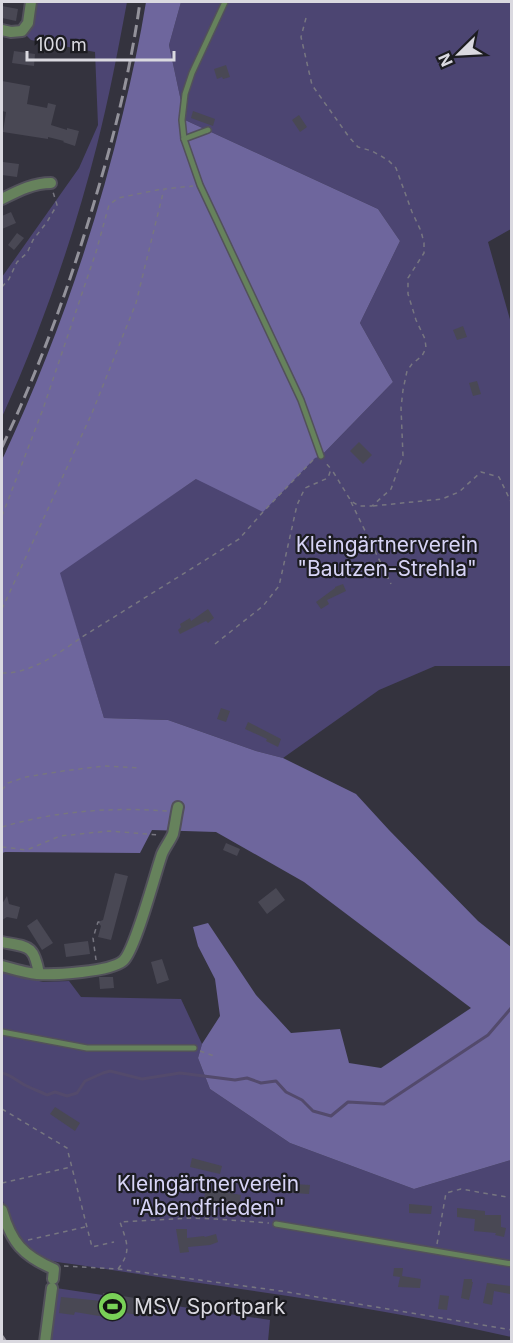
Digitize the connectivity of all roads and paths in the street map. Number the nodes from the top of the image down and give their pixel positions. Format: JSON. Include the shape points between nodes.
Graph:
{"nodes":[{"id":1,"x":31,"y":2,"type":"edge"},
{"id":2,"x":225,"y":2,"type":"edge"},
{"id":3,"x":306,"y":18,"type":"dead end"},
{"id":4,"x":2,"y":30,"type":"edge"},
{"id":5,"x":208,"y":130,"type":"dead end"},
{"id":6,"x":184,"y":140,"type":"junction"},
{"id":7,"x":51,"y":183,"type":"joint"},
{"id":8,"x":200,"y":185,"type":"junction"},
{"id":9,"x":164,"y":189,"type":"junction"},
{"id":10,"x":2,"y":199,"type":"edge"},
{"id":11,"x":2,"y":286,"type":"edge"},
{"id":12,"x":321,"y":456,"type":"junction"},
{"id":13,"x":331,"y":469,"type":"junction"},
{"id":14,"x":351,"y":501,"type":"junction"},
{"id":15,"x":512,"y":504,"type":"edge"},
{"id":16,"x":372,"y":506,"type":"junction"},
{"id":17,"x":2,"y":516,"type":"edge"},
{"id":18,"x":391,"y":584,"type":"dead end"},
{"id":19,"x":2,"y":609,"type":"edge"},
{"id":20,"x":215,"y":644,"type":"dead end"},
{"id":21,"x":2,"y":673,"type":"edge"},
{"id":22,"x":139,"y":768,"type":"dead end"},
{"id":23,"x":2,"y":790,"type":"edge"},
{"id":24,"x":178,"y":809,"type":"joint"},
{"id":25,"x":2,"y":827,"type":"edge"},
{"id":26,"x":172,"y":836,"type":"junction"},
{"id":27,"x":2,"y":847,"type":"edge"},
{"id":28,"x":100,"y":922,"type":"dead end"},
{"id":29,"x":2,"y":942,"type":"edge"},
{"id":30,"x":2,"y":966,"type":"edge"},
{"id":31,"x":97,"y":969,"type":"junction"},
{"id":32,"x":39,"y":974,"type":"junction"},
{"id":33,"x":2,"y":1032,"type":"edge"},
{"id":34,"x":194,"y":1048,"type":"joint"},
{"id":35,"x":214,"y":1056,"type":"dead end"},
{"id":36,"x":2,"y":1109,"type":"edge"},
{"id":37,"x":72,"y":1167,"type":"junction"},
{"id":38,"x":2,"y":1183,"type":"edge"},
{"id":39,"x":512,"y":1198,"type":"edge"},
{"id":40,"x":2,"y":1210,"type":"edge"},
{"id":41,"x":276,"y":1224,"type":"joint"},
{"id":42,"x":87,"y":1226,"type":"junction"},
{"id":43,"x":114,"y":1242,"type":"dead end"},
{"id":44,"x":16,"y":1243,"type":"junction"},
{"id":45,"x":436,"y":1252,"type":"junction"},
{"id":46,"x":512,"y":1264,"type":"edge"},
{"id":47,"x":118,"y":1269,"type":"junction"},
{"id":48,"x":53,"y":1278,"type":"junction"},
{"id":49,"x":512,"y":1330,"type":"edge"},
{"id":50,"x":45,"y":1341,"type":"edge"}],
"edges":[{"from":1,"to":4,"type":"street","via":[[28,23],[21,31]]},
{"from":2,"to":6,"type":"lane","via":[[185,94]]},
{"from":3,"to":16,"type":"path","via":[[302,37],[312,85],[358,147],[372,151],[396,168],[424,243],[424,253],[408,278],[408,294],[426,348],[407,371],[400,408],[403,456],[391,489]]},
{"from":5,"to":6,"type":"lane"},
{"from":6,"to":8,"type":"lane"},
{"from":7,"to":10,"type":"street","via":[[28,186]]},
{"from":7,"to":11,"type":"path","via":[[57,205]]},
{"from":8,"to":9,"type":"path"},
{"from":8,"to":12,"type":"lane","via":[[301,400]]},
{"from":9,"to":17,"type":"path","via":[[118,198],[109,205],[46,398]]},
{"from":9,"to":19,"type":"path","via":[[136,303],[92,413]]},
{"from":12,"to":13,"type":"path"},
{"from":12,"to":21,"type":"path","via":[[239,539],[36,665],[14,674]]},
{"from":13,"to":14,"type":"path"},
{"from":13,"to":20,"type":"path","via":[[328,478],[305,488],[297,504],[279,586],[263,606]]},
{"from":14,"to":16,"type":"path","via":[[359,506]]},
{"from":14,"to":18,"type":"path"},
{"from":15,"to":16,"type":"path","via":[[499,477],[481,472],[459,492],[442,500]]},
{"from":22,"to":23,"type":"path","via":[[104,766],[63,771],[26,777],[8,783]]},
{"from":24,"to":25,"type":"path","via":[[76,812]]},
{"from":24,"to":26,"type":"street"},
{"from":26,"to":27,"type":"path","via":[[109,831],[60,836],[27,850]]},
{"from":26,"to":31,"type":"street","via":[[163,851],[127,956],[122,962]]},
{"from":28,"to":31,"type":"path","via":[[93,938]]},
{"from":29,"to":32,"type":"street","via":[[33,951]]},
{"from":30,"to":32,"type":"street"},
{"from":31,"to":32,"type":"street"},
{"from":33,"to":34,"type":"lane","via":[[87,1048]]},
{"from":34,"to":35,"type":"path"},
{"from":36,"to":37,"type":"path","via":[[67,1148]]},
{"from":37,"to":38,"type":"path"},
{"from":37,"to":42,"type":"path"},
{"from":39,"to":45,"type":"path","via":[[461,1189],[446,1193]]},
{"from":40,"to":44,"type":"street"},
{"from":41,"to":45,"type":"lane"},
{"from":41,"to":47,"type":"path","via":[[189,1218],[120,1222],[127,1244],[126,1258]]},
{"from":42,"to":43,"type":"path","via":[[92,1247]]},
{"from":42,"to":44,"type":"path"},
{"from":44,"to":48,"type":"street"},
{"from":45,"to":46,"type":"lane"},
{"from":47,"to":48,"type":"path","via":[[63,1266]]},
{"from":47,"to":49,"type":"path","via":[[281,1291]]},
{"from":48,"to":50,"type":"street"}]}
